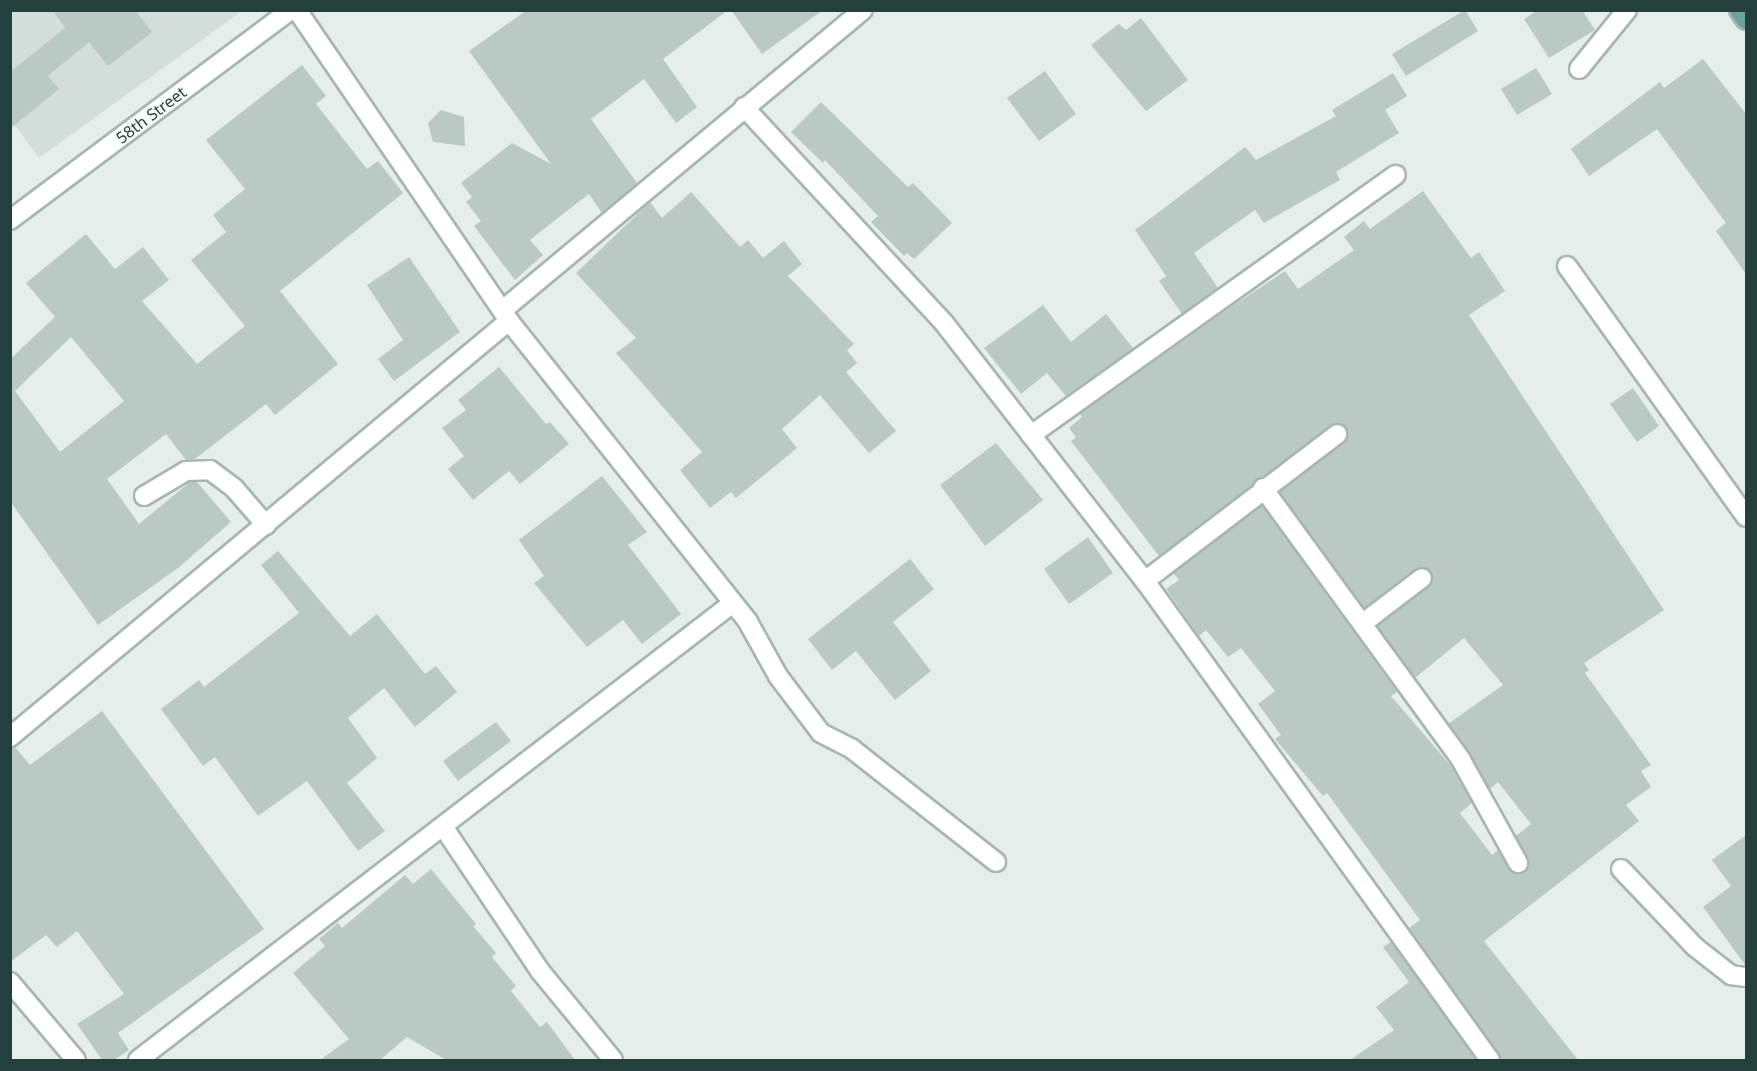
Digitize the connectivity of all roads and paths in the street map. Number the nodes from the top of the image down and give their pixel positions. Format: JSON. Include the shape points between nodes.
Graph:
{"nodes":[{"id":1,"x":291,"y":10,"type":"edge"},
{"id":2,"x":297,"y":10,"type":"edge"},
{"id":3,"x":863,"y":10,"type":"edge"},
{"id":4,"x":1627,"y":10,"type":"edge"},
{"id":5,"x":1739,"y":10,"type":"edge"},
{"id":6,"x":1746,"y":20,"type":"edge"},
{"id":7,"x":1579,"y":69,"type":"dead end"},
{"id":8,"x":744,"y":107,"type":"junction"},
{"id":9,"x":1396,"y":175,"type":"dead end"},
{"id":10,"x":10,"y":220,"type":"edge"},
{"id":11,"x":1567,"y":266,"type":"dead end"},
{"id":12,"x":506,"y":315,"type":"junction"},
{"id":13,"x":1338,"y":434,"type":"dead end"},
{"id":14,"x":1031,"y":435,"type":"junction"},
{"id":15,"x":1263,"y":488,"type":"junction"},
{"id":16,"x":144,"y":496,"type":"dead end"},
{"id":17,"x":1746,"y":517,"type":"edge"},
{"id":18,"x":266,"y":525,"type":"junction"},
{"id":19,"x":1422,"y":578,"type":"dead end"},
{"id":20,"x":1145,"y":581,"type":"junction"},
{"id":21,"x":733,"y":603,"type":"junction"},
{"id":22,"x":1363,"y":623,"type":"junction"},
{"id":23,"x":10,"y":737,"type":"edge"},
{"id":24,"x":444,"y":828,"type":"junction"},
{"id":25,"x":996,"y":862,"type":"dead end"},
{"id":26,"x":1518,"y":863,"type":"dead end"},
{"id":27,"x":1621,"y":869,"type":"dead end"},
{"id":28,"x":1746,"y":977,"type":"edge"},
{"id":29,"x":10,"y":982,"type":"edge"},
{"id":30,"x":76,"y":1060,"type":"edge"},
{"id":31,"x":138,"y":1060,"type":"edge"},
{"id":32,"x":613,"y":1060,"type":"edge"},
{"id":33,"x":1490,"y":1060,"type":"edge"}],
"edges":[{"from":1,"to":10,"type":"street","name":"58th Street"},
{"from":2,"to":12,"type":"street"},
{"from":3,"to":8,"type":"street"},
{"from":4,"to":7,"type":"street"},
{"from":5,"to":6,"type":"main road"},
{"from":8,"to":12,"type":"street"},
{"from":8,"to":14,"type":"street","via":[[944,323]]},
{"from":9,"to":14,"type":"street"},
{"from":11,"to":17,"type":"street"},
{"from":12,"to":18,"type":"street"},
{"from":12,"to":21,"type":"street"},
{"from":13,"to":15,"type":"street"},
{"from":14,"to":20,"type":"street"},
{"from":15,"to":20,"type":"street"},
{"from":15,"to":22,"type":"street"},
{"from":16,"to":18,"type":"street","via":[[186,471],[210,470],[234,488]]},
{"from":18,"to":23,"type":"street"},
{"from":19,"to":22,"type":"street"},
{"from":20,"to":33,"type":"street"},
{"from":21,"to":24,"type":"street"},
{"from":21,"to":25,"type":"street","via":[[821,733],[852,749]]},
{"from":22,"to":26,"type":"street","via":[[1461,760]]},
{"from":24,"to":31,"type":"street"},
{"from":24,"to":32,"type":"street","via":[[540,971]]},
{"from":27,"to":28,"type":"street","via":[[1695,946],[1731,975]]},
{"from":29,"to":30,"type":"street"}]}
